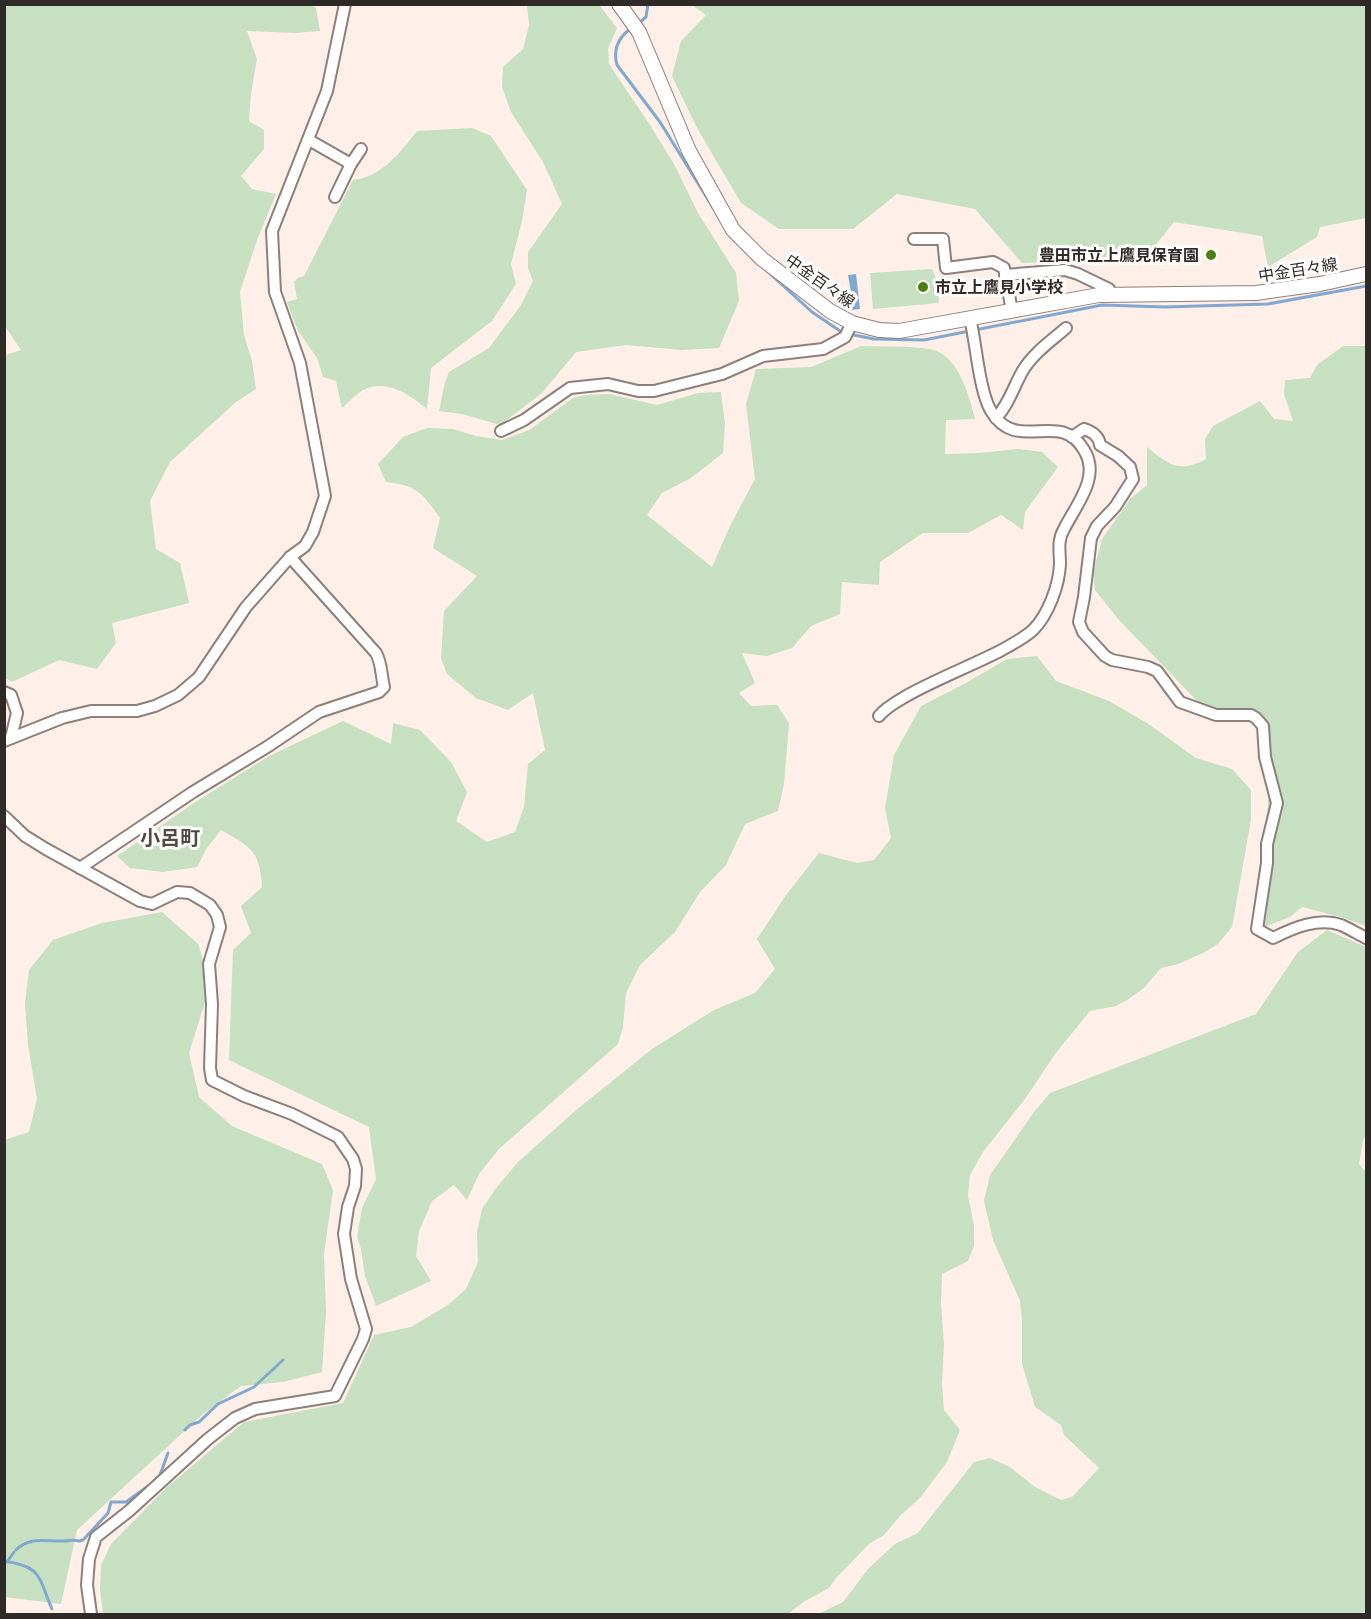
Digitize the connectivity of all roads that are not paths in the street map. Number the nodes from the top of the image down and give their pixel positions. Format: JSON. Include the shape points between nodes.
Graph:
{"nodes":[{"id":1,"x":345,"y":4,"type":"edge"},
{"id":2,"x":619,"y":4,"type":"edge"},
{"id":3,"x":309,"y":140,"type":"junction"},
{"id":4,"x":361,"y":149,"type":"dead end"},
{"id":5,"x":351,"y":164,"type":"junction"},
{"id":6,"x":335,"y":197,"type":"dead end"},
{"id":7,"x":914,"y":239,"type":"dead end"},
{"id":8,"x":1005,"y":274,"type":"junction"},
{"id":9,"x":1366,"y":274,"type":"edge"},
{"id":10,"x":1110,"y":295,"type":"junction"},
{"id":11,"x":1012,"y":310,"type":"junction"},
{"id":12,"x":971,"y":320,"type":"junction"},
{"id":13,"x":851,"y":325,"type":"junction"},
{"id":14,"x":1066,"y":328,"type":"dead end"},
{"id":15,"x":996,"y":418,"type":"junction"},
{"id":16,"x":501,"y":430,"type":"dead end"},
{"id":17,"x":1072,"y":437,"type":"junction"},
{"id":18,"x":290,"y":557,"type":"junction"},
{"id":19,"x":4,"y":692,"type":"edge"},
{"id":20,"x":879,"y":716,"type":"dead end"},
{"id":21,"x":8,"y":740,"type":"edge"},
{"id":22,"x":4,"y":816,"type":"edge"},
{"id":23,"x":81,"y":868,"type":"junction"},
{"id":24,"x":1366,"y":938,"type":"edge"},
{"id":25,"x":91,"y":1614,"type":"edge"}],
"edges":[{"from":1,"to":3,"type":"street","via":[[327,91]]},
{"from":2,"to":13,"type":"main road","name":"中金百々線","via":[[635,26],[689,151],[733,230],[762,259]]},
{"from":3,"to":5,"type":"street"},
{"from":3,"to":18,"type":"street","via":[[272,231],[275,292],[300,363],[325,496],[305,546]]},
{"from":4,"to":5,"type":"street"},
{"from":5,"to":6,"type":"street"},
{"from":7,"to":8,"type":"street","via":[[943,239],[946,268],[993,262],[1004,268]]},
{"from":8,"to":10,"type":"street","via":[[1065,270],[1109,289]]},
{"from":8,"to":11,"type":"street"},
{"from":9,"to":10,"type":"main road","name":"中金百々線","via":[[1320,285],[1256,293]]},
{"from":10,"to":11,"type":"main road","name":"中金百々線"},
{"from":11,"to":12,"type":"main road","name":"中金百々線"},
{"from":12,"to":13,"type":"main road","name":"中金百々線","via":[[899,331]]},
{"from":12,"to":15,"type":"street","via":[[985,397]]},
{"from":13,"to":16,"type":"street","via":[[845,337],[823,349],[763,356],[722,374],[654,391],[608,384],[570,388],[524,420]]},
{"from":14,"to":15,"type":"street","via":[[1031,359]]},
{"from":15,"to":17,"type":"street","via":[[1014,432],[1049,429]]},
{"from":17,"to":20,"type":"street","via":[[1084,450],[1089,483],[1062,531],[1055,588],[1033,630],[1012,645],[896,702]]},
{"from":17,"to":24,"type":"street","via":[[1084,429],[1090,431],[1100,440],[1100,446],[1118,456],[1133,473],[1130,486],[1091,538],[1079,616],[1083,632],[1112,660],[1157,671],[1180,702],[1216,716],[1251,715],[1263,726],[1265,757],[1277,803],[1267,844],[1257,929],[1273,938],[1295,927],[1329,923]]},
{"from":18,"to":21,"type":"street","via":[[246,607],[200,677],[178,695],[137,711],[91,711],[62,718]]},
{"from":18,"to":23,"type":"street","via":[[376,653],[382,665],[384,687],[380,692],[319,712]]},
{"from":19,"to":21,"type":"street","via":[[11,695],[17,713]]},
{"from":22,"to":23,"type":"street","via":[[25,836]]},
{"from":23,"to":25,"type":"street","via":[[140,901],[153,904],[177,892],[190,893],[210,905],[217,915],[220,927],[209,964],[212,1080],[339,1137],[353,1159],[355,1186],[344,1234],[351,1279],[366,1329],[335,1396],[255,1409],[236,1418],[96,1537],[87,1585]]}]}
